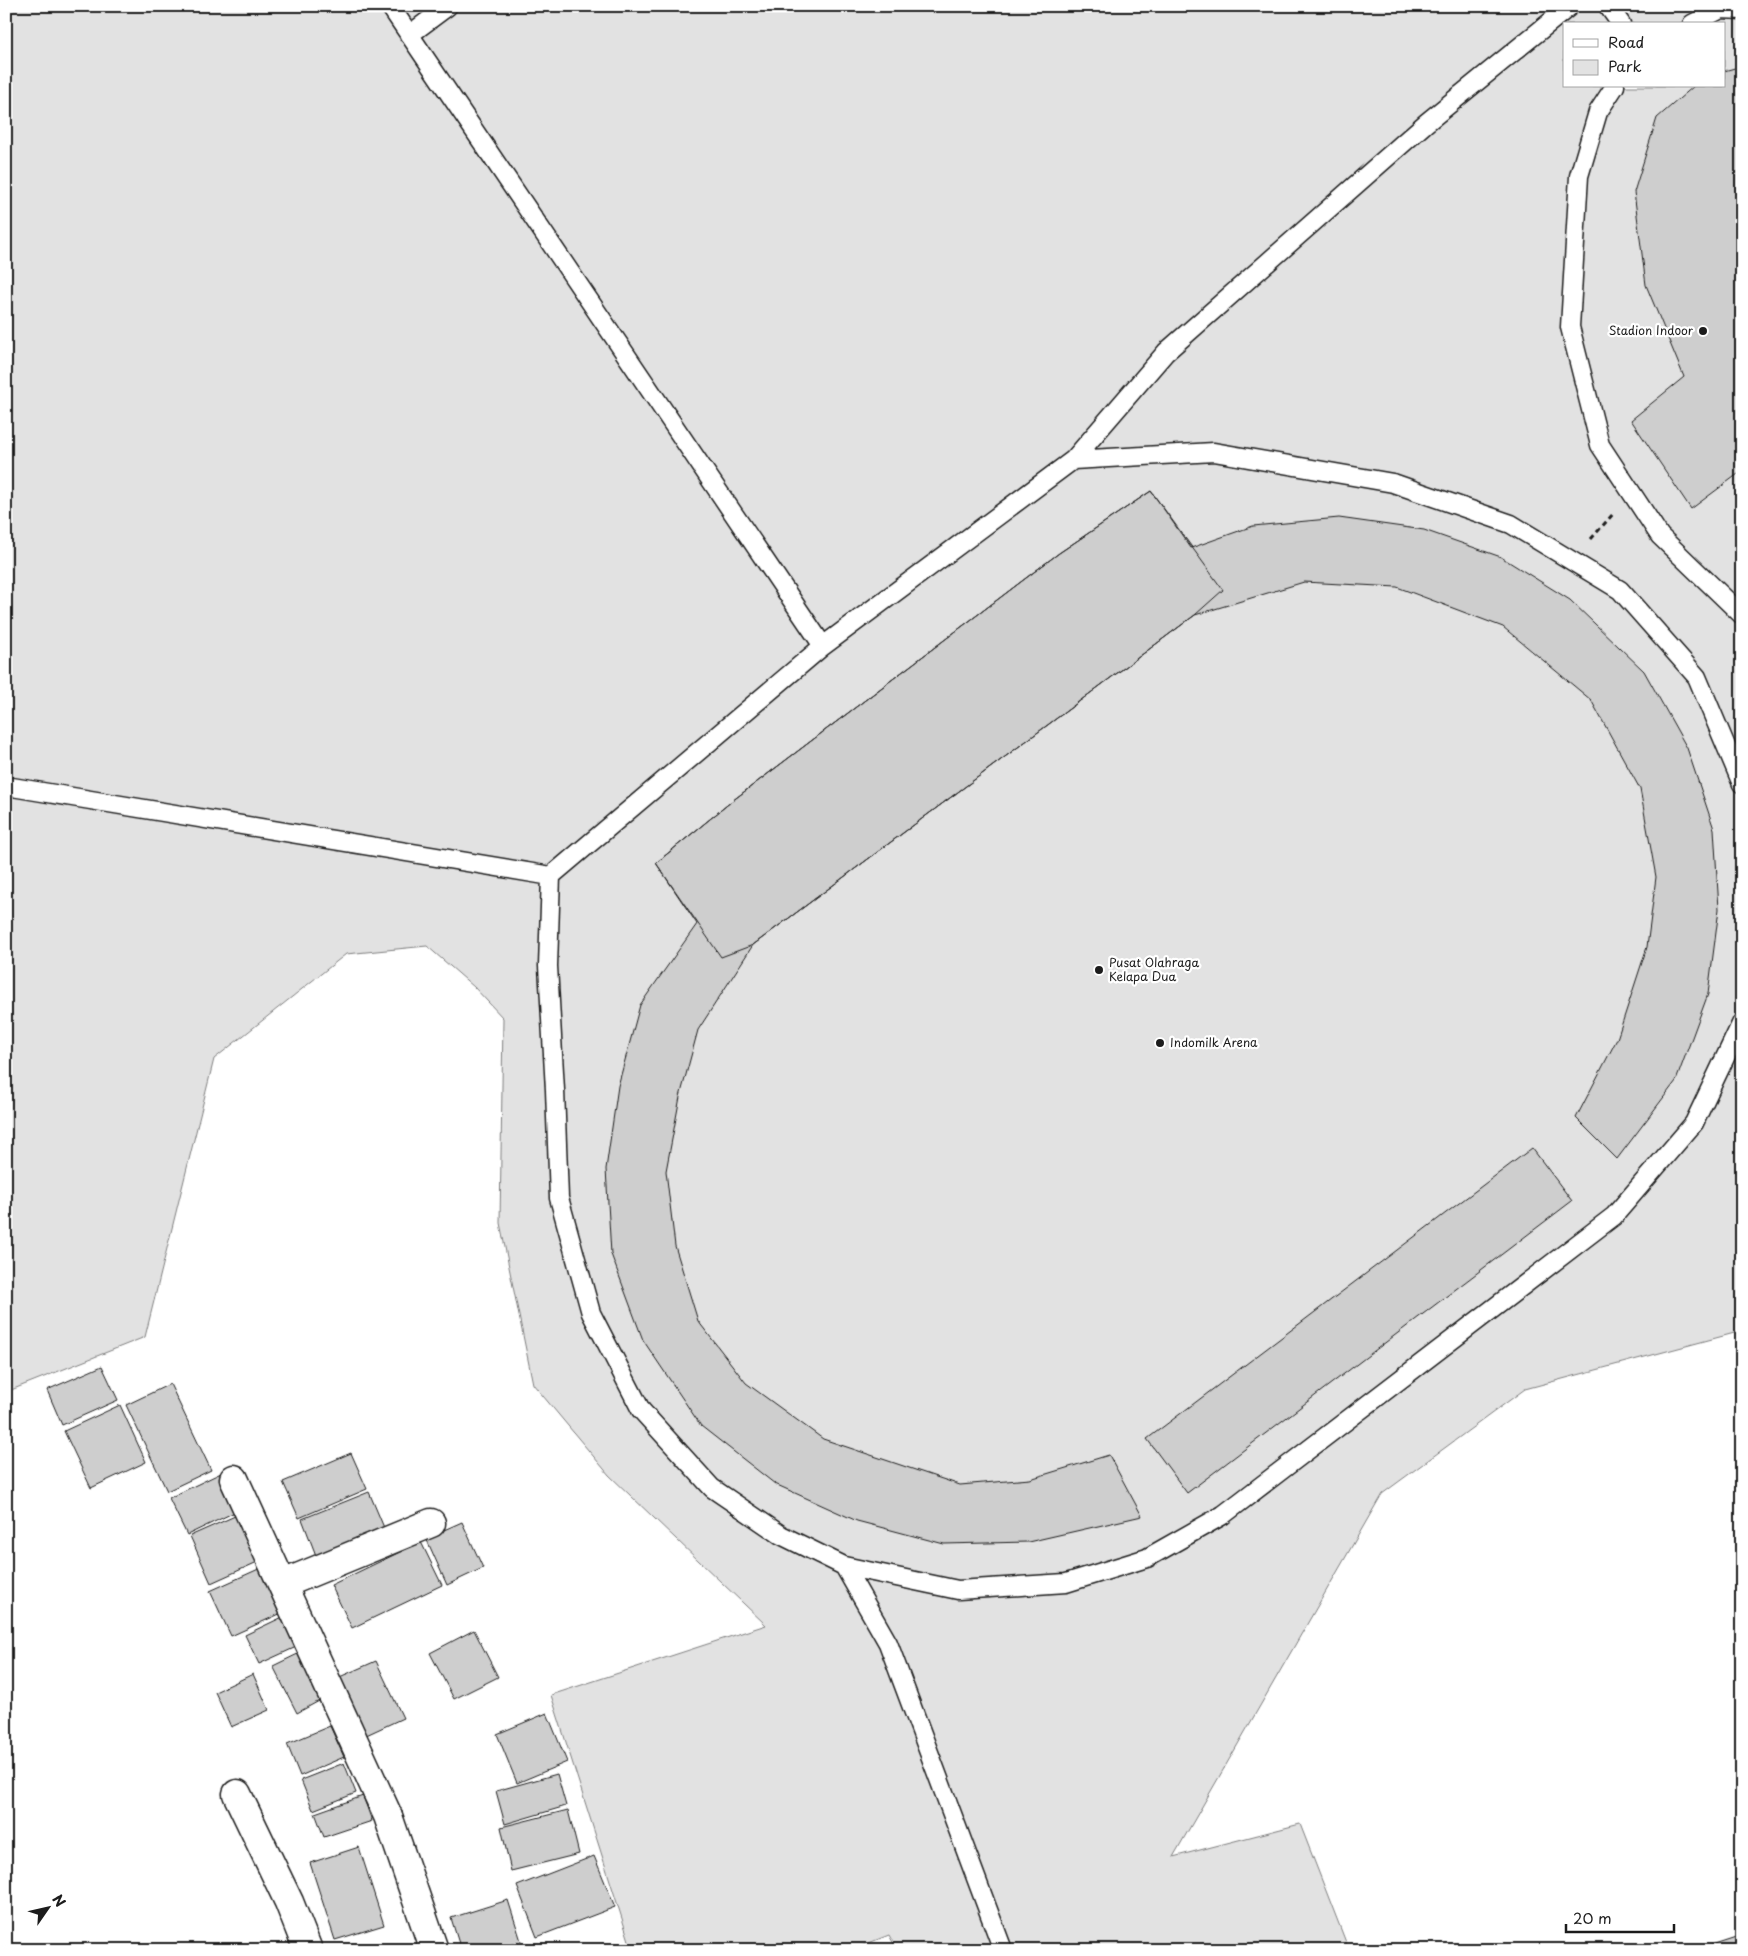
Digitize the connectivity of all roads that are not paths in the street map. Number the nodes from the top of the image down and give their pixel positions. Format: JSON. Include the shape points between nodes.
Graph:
{"nodes":[{"id":1,"x":390,"y":6,"type":"edge"},
{"id":2,"x":448,"y":6,"type":"edge"},
{"id":3,"x":1570,"y":6,"type":"edge"},
{"id":4,"x":1608,"y":6,"type":"edge"},
{"id":5,"x":1742,"y":10,"type":"edge"},
{"id":6,"x":1620,"y":22,"type":"edge"},
{"id":7,"x":1696,"y":22,"type":"edge"},
{"id":8,"x":409,"y":35,"type":"junction"},
{"id":9,"x":1614,"y":88,"type":"edge"},
{"id":10,"x":1073,"y":460,"type":"junction"},
{"id":11,"x":1742,"y":615,"type":"edge"},
{"id":12,"x":823,"y":646,"type":"junction"},
{"id":13,"x":1742,"y":784,"type":"edge"},
{"id":14,"x":6,"y":786,"type":"edge"},
{"id":15,"x":552,"y":876,"type":"junction"},
{"id":16,"x":1742,"y":1022,"type":"edge"},
{"id":17,"x":234,"y":1479,"type":"dead end"},
{"id":18,"x":431,"y":1523,"type":"dead end"},
{"id":19,"x":844,"y":1566,"type":"junction"},
{"id":20,"x":282,"y":1584,"type":"junction"},
{"id":21,"x":237,"y":1794,"type":"dead end"},
{"id":22,"x":308,"y":1950,"type":"edge"},
{"id":23,"x":434,"y":1950,"type":"edge"},
{"id":24,"x":1003,"y":1950,"type":"edge"}],
"edges":[{"from":1,"to":8,"type":"lane"},
{"from":2,"to":8,"type":"lane"},
{"from":3,"to":10,"type":"lane","via":[[1426,123],[1166,352]]},
{"from":4,"to":6,"type":"lane"},
{"from":5,"to":7,"type":"lane","via":[[1721,9]]},
{"from":8,"to":12,"type":"lane"},
{"from":9,"to":11,"type":"lane","via":[[1598,112],[1579,176],[1570,327],[1600,444],[1660,536]]},
{"from":10,"to":12,"type":"lane"},
{"from":10,"to":13,"type":"lane","via":[[1214,452],[1393,483],[1511,524],[1620,590],[1697,677]]},
{"from":12,"to":15,"type":"lane"},
{"from":14,"to":15,"type":"lane"},
{"from":15,"to":19,"type":"lane","via":[[548,966],[559,1198],[591,1313],[641,1410],[712,1488],[781,1535]]},
{"from":16,"to":19,"type":"lane","via":[[1694,1123],[1614,1216],[1223,1515],[1147,1558],[1066,1583],[958,1590]]},
{"from":17,"to":20,"type":"street"},
{"from":18,"to":20,"type":"street"},
{"from":19,"to":24,"type":"lane","via":[[888,1643]]},
{"from":20,"to":23,"type":"street","via":[[388,1816]]},
{"from":21,"to":22,"type":"street","via":[[289,1902]]}]}
